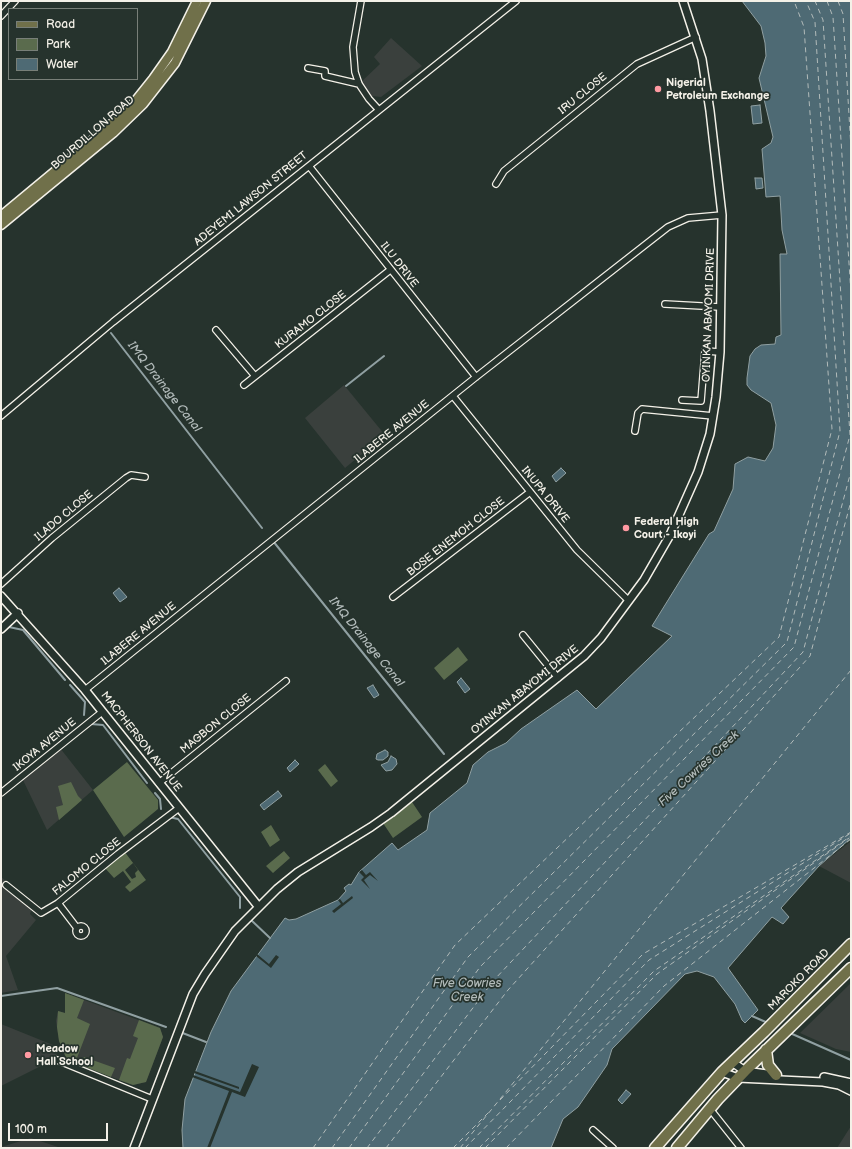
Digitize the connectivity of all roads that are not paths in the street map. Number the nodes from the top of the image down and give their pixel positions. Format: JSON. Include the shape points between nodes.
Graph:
{"nodes":[{"id":1,"x":197,"y":1,"type":"edge"},
{"id":2,"x":206,"y":1,"type":"edge"},
{"id":3,"x":361,"y":1,"type":"edge"},
{"id":4,"x":516,"y":1,"type":"edge"},
{"id":5,"x":682,"y":1,"type":"edge"},
{"id":6,"x":8,"y":8,"type":"edge"},
{"id":7,"x":1,"y":16,"type":"edge"},
{"id":8,"x":696,"y":37,"type":"junction"},
{"id":9,"x":308,"y":68,"type":"dead end"},
{"id":10,"x":359,"y":84,"type":"junction"},
{"id":11,"x":379,"y":110,"type":"junction"},
{"id":12,"x":309,"y":166,"type":"junction"},
{"id":13,"x":496,"y":184,"type":"dead end"},
{"id":14,"x":1,"y":216,"type":"edge"},
{"id":15,"x":722,"y":216,"type":"junction"},
{"id":16,"x":1,"y":225,"type":"edge"},
{"id":17,"x":390,"y":270,"type":"junction"},
{"id":18,"x":664,"y":304,"type":"dead end"},
{"id":19,"x":720,"y":306,"type":"junction"},
{"id":20,"x":216,"y":330,"type":"dead end"},
{"id":21,"x":720,"y":352,"type":"junction"},
{"id":22,"x":255,"y":376,"type":"junction"},
{"id":23,"x":476,"y":376,"type":"junction"},
{"id":24,"x":244,"y":385,"type":"dead end"},
{"id":25,"x":452,"y":396,"type":"junction"},
{"id":26,"x":682,"y":400,"type":"dead end"},
{"id":27,"x":1,"y":416,"type":"edge"},
{"id":28,"x":713,"y":416,"type":"junction"},
{"id":29,"x":636,"y":431,"type":"dead end"},
{"id":30,"x":145,"y":477,"type":"dead end"},
{"id":31,"x":530,"y":492,"type":"junction"},
{"id":32,"x":1,"y":584,"type":"edge"},
{"id":33,"x":1,"y":596,"type":"edge"},
{"id":34,"x":393,"y":597,"type":"dead end"},
{"id":35,"x":628,"y":600,"type":"junction"},
{"id":36,"x":18,"y":613,"type":"junction"},
{"id":37,"x":1,"y":629,"type":"edge"},
{"id":38,"x":523,"y":635,"type":"dead end"},
{"id":39,"x":558,"y":678,"type":"junction"},
{"id":40,"x":286,"y":681,"type":"dead end"},
{"id":41,"x":85,"y":690,"type":"junction"},
{"id":42,"x":102,"y":712,"type":"junction"},
{"id":43,"x":159,"y":783,"type":"junction"},
{"id":44,"x":1,"y":793,"type":"edge"},
{"id":45,"x":179,"y":808,"type":"junction"},
{"id":46,"x":6,"y":885,"type":"dead end"},
{"id":47,"x":58,"y":902,"type":"junction"},
{"id":48,"x":258,"y":906,"type":"junction"},
{"id":49,"x":77,"y":928,"type":"dead end"},
{"id":50,"x":851,"y":944,"type":"edge"},
{"id":51,"x":850,"y":970,"type":"edge"},
{"id":52,"x":770,"y":1047,"type":"junction"},
{"id":53,"x":57,"y":1060,"type":"dead end"},
{"id":54,"x":732,"y":1062,"type":"junction"},
{"id":55,"x":722,"y":1072,"type":"junction"},
{"id":56,"x":741,"y":1074,"type":"junction"},
{"id":57,"x":776,"y":1075,"type":"junction"},
{"id":58,"x":851,"y":1083,"type":"edge"},
{"id":59,"x":851,"y":1091,"type":"edge"},
{"id":60,"x":152,"y":1099,"type":"junction"},
{"id":61,"x":710,"y":1109,"type":"junction"},
{"id":62,"x":593,"y":1130,"type":"dead end"},
{"id":63,"x":741,"y":1147,"type":"edge"},
{"id":64,"x":134,"y":1148,"type":"edge"},
{"id":65,"x":613,"y":1148,"type":"edge"},
{"id":66,"x":655,"y":1148,"type":"edge"},
{"id":67,"x":677,"y":1148,"type":"edge"}],
"edges":[{"from":1,"to":14,"type":"main road","name":"BOURDILLON ROAD","via":[[172,52],[132,104],[97,137]]},
{"from":2,"to":16,"type":"main road","name":"BOURDILLON ROAD","via":[[174,63],[143,104],[113,133]]},
{"from":3,"to":10,"type":"street","via":[[354,46],[354,67]]},
{"from":4,"to":11,"type":"street","name":"ADEYEMI LAWSON STREET"},
{"from":5,"to":8,"type":"street","name":"OYINKAN ABAYOMI DRIVE"},
{"from":6,"to":7,"type":"street"},
{"from":8,"to":13,"type":"street","name":"IRU CLOSE","via":[[637,64],[504,171]]},
{"from":8,"to":15,"type":"street","name":"OYINKAN ABAYOMI DRIVE","via":[[710,111]]},
{"from":9,"to":10,"type":"street","via":[[325,71],[325,76]]},
{"from":10,"to":11,"type":"street"},
{"from":11,"to":12,"type":"street","name":"ADEYEMI LAWSON STREET"},
{"from":12,"to":17,"type":"street","name":"ILU DRIVE"},
{"from":12,"to":27,"type":"street","name":"ADEYEMI LAWSON STREET"},
{"from":15,"to":19,"type":"street","name":"OYINKAN ABAYOMI DRIVE"},
{"from":15,"to":23,"type":"street","name":"ILABERE AVENUE","via":[[688,218],[668,227]]},
{"from":17,"to":22,"type":"street","name":"KURAMO CLOSE"},
{"from":17,"to":23,"type":"street","name":"ILU DRIVE"},
{"from":18,"to":19,"type":"street"},
{"from":19,"to":21,"type":"street","name":"OYINKAN ABAYOMI DRIVE"},
{"from":20,"to":22,"type":"street"},
{"from":21,"to":26,"type":"street","via":[[705,351],[702,401]]},
{"from":21,"to":28,"type":"street","name":"OYINKAN ABAYOMI DRIVE"},
{"from":22,"to":24,"type":"street","name":"KURAMO CLOSE"},
{"from":23,"to":25,"type":"street","name":"ILABERE AVENUE"},
{"from":25,"to":31,"type":"street","name":"INUPA DRIVE"},
{"from":25,"to":41,"type":"street","name":"ILABERE AVENUE"},
{"from":28,"to":29,"type":"street","via":[[642,408],[638,412]]},
{"from":28,"to":35,"type":"street","name":"OYINKAN ABAYOMI DRIVE","via":[[705,452],[688,495],[659,556]]},
{"from":30,"to":32,"type":"street","name":"ILADO CLOSE","via":[[131,475],[126,478],[52,538]]},
{"from":31,"to":34,"type":"street","name":"BOSE ENEMOH CLOSE"},
{"from":31,"to":35,"type":"street","name":"INUPA DRIVE","via":[[576,550]]},
{"from":33,"to":36,"type":"street","name":"MACPHERSON AVENUE"},
{"from":35,"to":39,"type":"street","name":"OYINKAN ABAYOMI DRIVE","via":[[601,638]]},
{"from":36,"to":37,"type":"street"},
{"from":36,"to":41,"type":"street","name":"MACPHERSON AVENUE"},
{"from":38,"to":39,"type":"street"},
{"from":39,"to":48,"type":"street","name":"OYINKAN ABAYOMI DRIVE","via":[[390,813],[298,872]]},
{"from":40,"to":43,"type":"street","name":"MAGBON CLOSE"},
{"from":41,"to":42,"type":"street","name":"MACPHERSON AVENUE"},
{"from":42,"to":43,"type":"street","name":"MACPHERSON AVENUE"},
{"from":42,"to":44,"type":"street","name":"IKOYA AVENUE"},
{"from":43,"to":45,"type":"street","name":"MACPHERSON AVENUE"},
{"from":45,"to":47,"type":"street","name":"FALOMO CLOSE"},
{"from":45,"to":48,"type":"street","name":"MACPHERSON AVENUE"},
{"from":46,"to":47,"type":"street","name":"FALOMO CLOSE","via":[[41,913]]},
{"from":47,"to":49,"type":"street"},
{"from":48,"to":60,"type":"street","name":"OYINKAN ABAYOMI DRIVE","via":[[219,952],[197,987]]},
{"from":50,"to":54,"type":"highway","name":"MAROKO ROAD"},
{"from":51,"to":52,"type":"highway"},
{"from":52,"to":56,"type":"highway"},
{"from":52,"to":57,"type":"highway","via":[[768,1065]]},
{"from":53,"to":60,"type":"street"},
{"from":54,"to":55,"type":"highway","name":"MAROKO ROAD"},
{"from":54,"to":56,"type":"street"},
{"from":55,"to":56,"type":"street"},
{"from":55,"to":66,"type":"highway","name":"MAROKO ROAD"},
{"from":56,"to":57,"type":"street"},
{"from":56,"to":59,"type":"street","via":[[823,1082]]},
{"from":56,"to":61,"type":"highway"},
{"from":57,"to":58,"type":"street","via":[[824,1077]]},
{"from":60,"to":64,"type":"street","name":"OYINKAN ABAYOMI DRIVE"},
{"from":61,"to":63,"type":"street"},
{"from":61,"to":67,"type":"highway"},
{"from":62,"to":65,"type":"street"}]}
